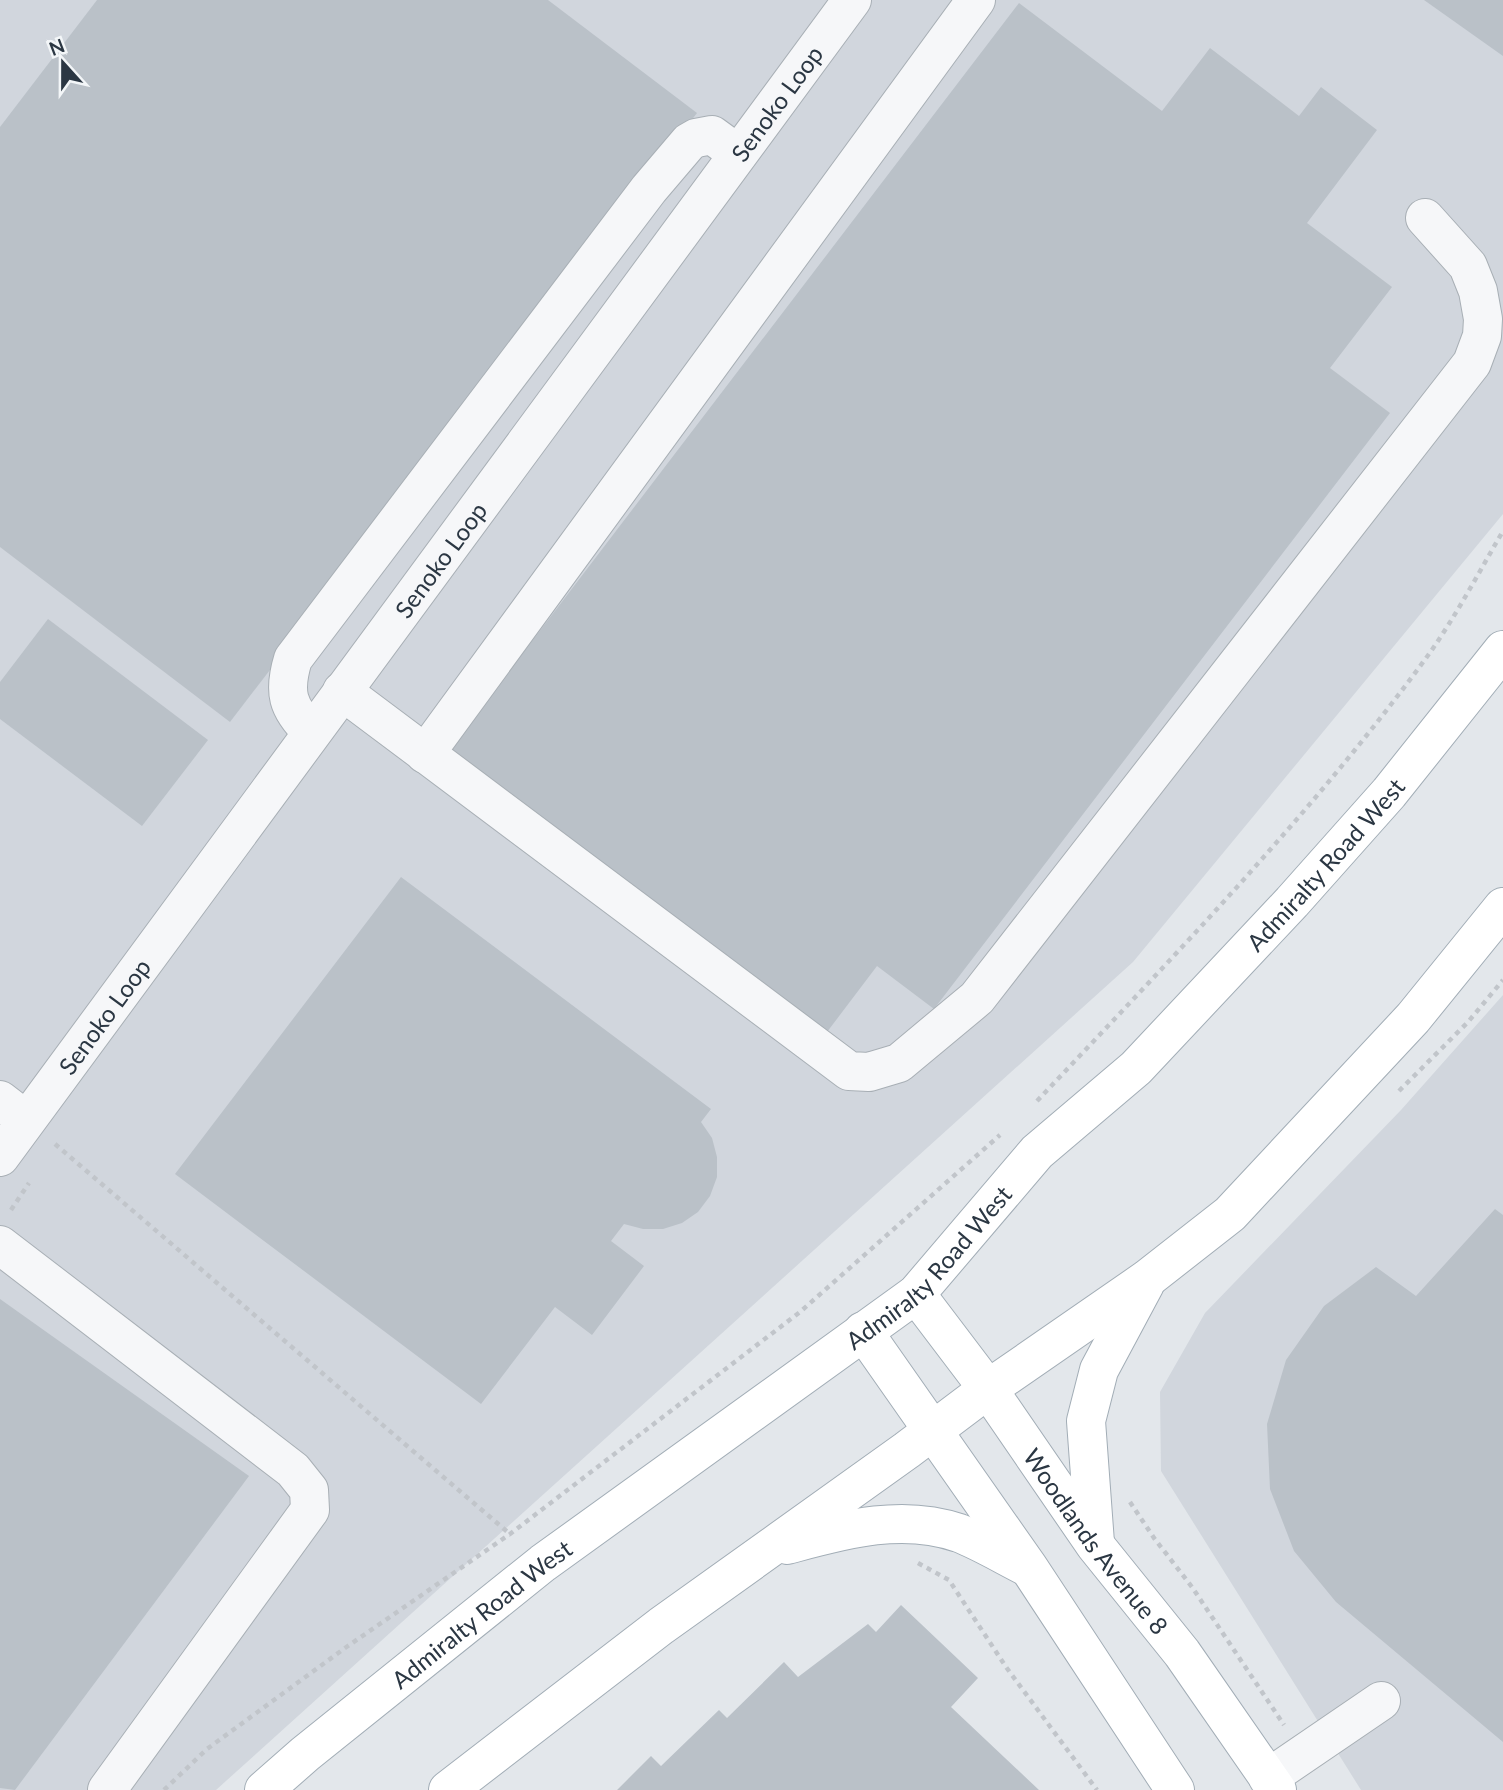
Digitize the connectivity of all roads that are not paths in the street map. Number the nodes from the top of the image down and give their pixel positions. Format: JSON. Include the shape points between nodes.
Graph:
{"nodes":[{"id":1,"x":852,"y":0,"type":"edge"},
{"id":2,"x":976,"y":0,"type":"edge"},
{"id":3,"x":738,"y":155,"type":"junction"},
{"id":4,"x":1424,"y":218,"type":"dead end"},
{"id":5,"x":1503,"y":650,"type":"edge"},
{"id":6,"x":342,"y":691,"type":"junction"},
{"id":7,"x":312,"y":732,"type":"junction"},
{"id":8,"x":425,"y":754,"type":"junction"},
{"id":9,"x":1503,"y":907,"type":"edge"},
{"id":10,"x":13,"y":1110,"type":"edge"},
{"id":11,"x":0,"y":1157,"type":"edge"},
{"id":12,"x":0,"y":1245,"type":"edge"},
{"id":13,"x":1147,"y":1279,"type":"junction"},
{"id":14,"x":916,"y":1294,"type":"junction"},
{"id":15,"x":863,"y":1331,"type":"junction"},
{"id":16,"x":988,"y":1389,"type":"junction"},
{"id":17,"x":933,"y":1429,"type":"junction"},
{"id":18,"x":1095,"y":1545,"type":"junction"},
{"id":19,"x":763,"y":1552,"type":"junction"},
{"id":20,"x":1029,"y":1568,"type":"junction"},
{"id":21,"x":1381,"y":1702,"type":"dead end"},
{"id":22,"x":1273,"y":1784,"type":"edge"},
{"id":23,"x":107,"y":1790,"type":"edge"},
{"id":24,"x":264,"y":1790,"type":"edge"},
{"id":25,"x":448,"y":1790,"type":"edge"},
{"id":26,"x":1175,"y":1790,"type":"edge"}],
"edges":[{"from":1,"to":3,"type":"street","name":"Senoko Loop"},
{"from":2,"to":8,"type":"street"},
{"from":3,"to":6,"type":"street","name":"Senoko Loop"},
{"from":3,"to":7,"type":"street","via":[[712,135],[689,142],[293,659],[288,699],[297,718]]},
{"from":4,"to":8,"type":"street","via":[[1468,266],[1478,291],[1482,335],[1472,363],[978,998],[899,1063],[869,1072],[849,1071]]},
{"from":5,"to":14,"type":"main road","name":"Admiralty Road West","via":[[1389,793],[1292,902],[1136,1068],[1037,1152]]},
{"from":6,"to":7,"type":"street","name":"Senoko Loop"},
{"from":6,"to":8,"type":"street"},
{"from":7,"to":10,"type":"street","name":"Senoko Loop"},
{"from":9,"to":13,"type":"main road","via":[[1413,1018],[1230,1214]]},
{"from":10,"to":11,"type":"street","name":"Senoko Loop"},
{"from":12,"to":23,"type":"street","via":[[293,1470],[309,1490],[310,1510]]},
{"from":13,"to":16,"type":"main road"},
{"from":13,"to":18,"type":"main road","via":[[1099,1370],[1086,1421]]},
{"from":14,"to":15,"type":"main road","name":"Admiralty Road West"},
{"from":14,"to":16,"type":"main road","name":"Woodlands Avenue 8"},
{"from":15,"to":17,"type":"main road"},
{"from":15,"to":24,"type":"main road","name":"Admiralty Road West","via":[[543,1563]]},
{"from":16,"to":17,"type":"main road"},
{"from":16,"to":18,"type":"main road","name":"Woodlands Avenue 8"},
{"from":17,"to":19,"type":"main road"},
{"from":17,"to":20,"type":"main road"},
{"from":18,"to":22,"type":"main road","name":"Woodlands Avenue 8","via":[[1182,1653]]},
{"from":19,"to":20,"type":"main road","via":[[857,1527],[908,1524],[958,1533]]},
{"from":19,"to":25,"type":"main road"},
{"from":20,"to":26,"type":"main road"},
{"from":21,"to":22,"type":"street","via":[[1304,1754]]}]}
